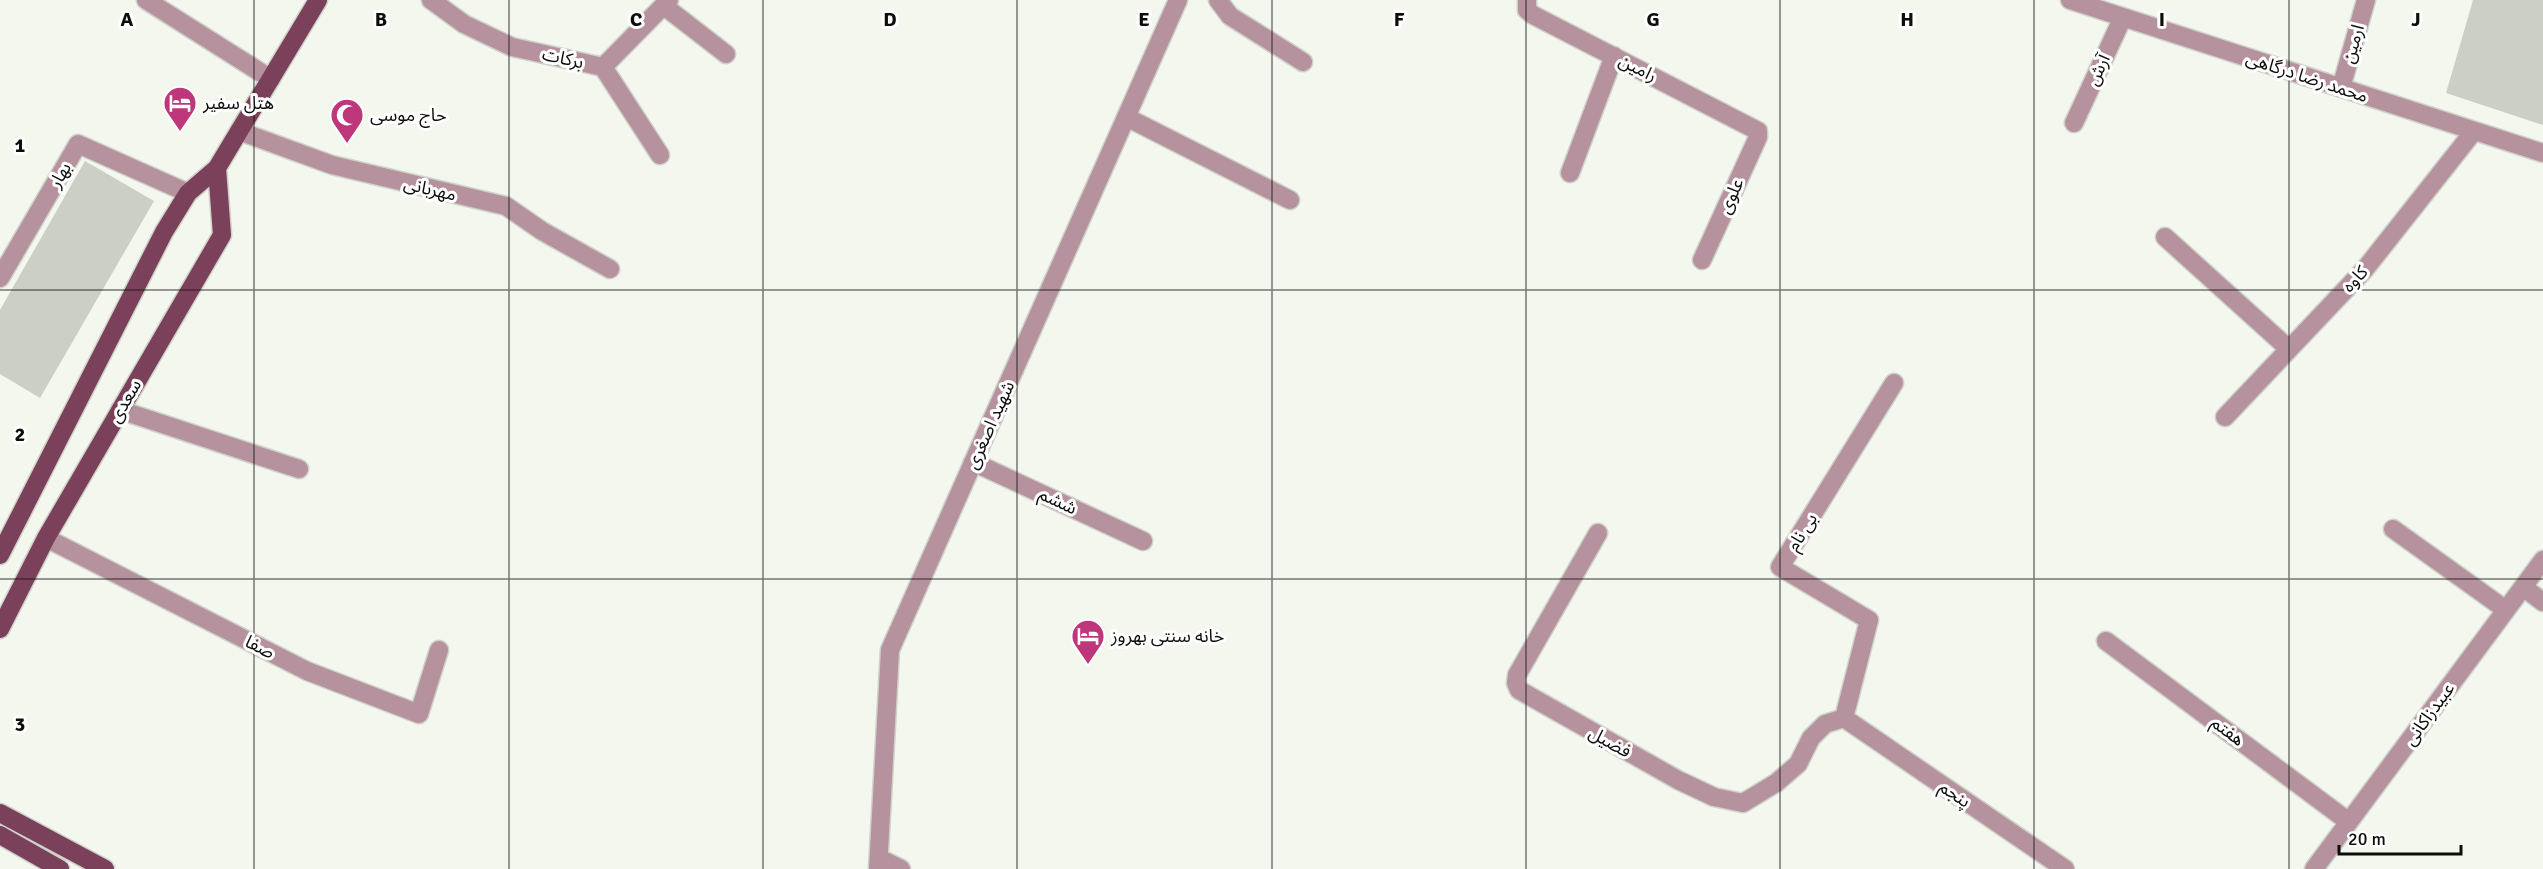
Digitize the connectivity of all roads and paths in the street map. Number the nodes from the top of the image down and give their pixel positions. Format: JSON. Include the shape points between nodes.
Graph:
{"nodes":[{"id":1,"x":146,"y":0,"type":"edge"},
{"id":2,"x":318,"y":0,"type":"edge"},
{"id":3,"x":431,"y":0,"type":"edge"},
{"id":4,"x":1178,"y":0,"type":"edge"},
{"id":5,"x":1218,"y":0,"type":"edge"},
{"id":6,"x":1527,"y":0,"type":"edge"},
{"id":7,"x":2070,"y":0,"type":"edge"},
{"id":8,"x":2366,"y":0,"type":"edge"},
{"id":9,"x":666,"y":3,"type":"edge"},
{"id":10,"x":2123,"y":17,"type":"junction"},
{"id":11,"x":726,"y":54,"type":"dead end"},
{"id":12,"x":1614,"y":56,"type":"junction"},
{"id":13,"x":1303,"y":62,"type":"dead end"},
{"id":14,"x":603,"y":67,"type":"junction"},
{"id":15,"x":271,"y":79,"type":"junction"},
{"id":16,"x":2341,"y":88,"type":"junction"},
{"id":17,"x":1126,"y":117,"type":"junction"},
{"id":18,"x":2074,"y":123,"type":"dead end"},
{"id":19,"x":239,"y":130,"type":"junction"},
{"id":20,"x":1758,"y":131,"type":"joint"},
{"id":21,"x":2474,"y":131,"type":"junction"},
{"id":22,"x":2543,"y":153,"type":"edge"},
{"id":23,"x":660,"y":155,"type":"dead end"},
{"id":24,"x":216,"y":168,"type":"junction"},
{"id":25,"x":1570,"y":174,"type":"dead end"},
{"id":26,"x":189,"y":193,"type":"junction"},
{"id":27,"x":1290,"y":200,"type":"dead end"},
{"id":28,"x":2165,"y":237,"type":"dead end"},
{"id":29,"x":5,"y":258,"type":"edge"},
{"id":30,"x":1702,"y":260,"type":"dead end"},
{"id":31,"x":610,"y":269,"type":"dead end"},
{"id":32,"x":0,"y":278,"type":"edge"},
{"id":33,"x":2289,"y":349,"type":"junction"},
{"id":34,"x":1894,"y":384,"type":"dead end"},
{"id":35,"x":120,"y":410,"type":"junction"},
{"id":36,"x":2225,"y":417,"type":"dead end"},
{"id":37,"x":973,"y":462,"type":"junction"},
{"id":38,"x":299,"y":469,"type":"dead end"},
{"id":39,"x":2393,"y":529,"type":"dead end"},
{"id":40,"x":1598,"y":533,"type":"dead end"},
{"id":41,"x":46,"y":538,"type":"junction"},
{"id":42,"x":1143,"y":541,"type":"dead end"},
{"id":43,"x":0,"y":555,"type":"edge"},
{"id":44,"x":2543,"y":560,"type":"edge"},
{"id":45,"x":2523,"y":587,"type":"junction"},
{"id":46,"x":2543,"y":602,"type":"edge"},
{"id":47,"x":2506,"y":610,"type":"junction"},
{"id":48,"x":0,"y":629,"type":"edge"},
{"id":49,"x":2106,"y":641,"type":"dead end"},
{"id":50,"x":439,"y":650,"type":"dead end"},
{"id":51,"x":1844,"y":718,"type":"junction"},
{"id":52,"x":0,"y":813,"type":"edge"},
{"id":53,"x":2349,"y":822,"type":"junction"},
{"id":54,"x":0,"y":836,"type":"edge"},
{"id":55,"x":878,"y":864,"type":"edge"},
{"id":56,"x":2322,"y":866,"type":"edge"},
{"id":57,"x":60,"y":869,"type":"edge"},
{"id":58,"x":105,"y":869,"type":"edge"},
{"id":59,"x":901,"y":869,"type":"edge"},
{"id":60,"x":2065,"y":869,"type":"edge"}],
"edges":[{"from":1,"to":15,"type":"street"},
{"from":2,"to":15,"type":"main road"},
{"from":3,"to":14,"type":"street","name":"برکات","via":[[464,24],[512,47]]},
{"from":4,"to":17,"type":"street","name":"شهید اصغری"},
{"from":5,"to":13,"type":"street","via":[[1230,16]]},
{"from":6,"to":12,"type":"street","name":"رامین","via":[[1527,10],[1533,15]]},
{"from":7,"to":10,"type":"street","name":"محمد رضا درگاهی"},
{"from":8,"to":16,"type":"street","name":"ارمین"},
{"from":9,"to":11,"type":"street"},
{"from":9,"to":14,"type":"street"},
{"from":10,"to":16,"type":"street","name":"محمد رضا درگاهی"},
{"from":10,"to":18,"type":"street","name":"آرش"},
{"from":12,"to":20,"type":"street","name":"رامین"},
{"from":12,"to":25,"type":"street"},
{"from":14,"to":23,"type":"street","name":"برکات"},
{"from":15,"to":19,"type":"main road"},
{"from":16,"to":21,"type":"street","name":"محمد رضا درگاهی"},
{"from":17,"to":27,"type":"street"},
{"from":17,"to":37,"type":"street","name":"شهید اصغری"},
{"from":19,"to":24,"type":"main road"},
{"from":19,"to":31,"type":"street","name":"مهربانی","via":[[333,165],[506,207]]},
{"from":20,"to":30,"type":"street","name":"علوی"},
{"from":21,"to":22,"type":"street","name":"محمد رضا درگاهی"},
{"from":21,"to":33,"type":"street","name":"کاوه","via":[[2365,269]]},
{"from":24,"to":26,"type":"main road"},
{"from":24,"to":35,"type":"main road","name":"سعدی","via":[[222,235]]},
{"from":26,"to":29,"type":"street","name":"بهار","via":[[78,144]]},
{"from":26,"to":43,"type":"main road","via":[[164,232]]},
{"from":28,"to":33,"type":"street"},
{"from":29,"to":32,"type":"street","name":"بهار"},
{"from":33,"to":36,"type":"street","name":"کاوه"},
{"from":34,"to":51,"type":"street","name":"بی نام","via":[[1779,567],[1869,620]]},
{"from":35,"to":38,"type":"street"},
{"from":35,"to":41,"type":"main road","name":"سعدی"},
{"from":37,"to":42,"type":"street","name":"ششم"},
{"from":37,"to":55,"type":"street","name":"شهید اصغری","via":[[890,650]]},
{"from":39,"to":47,"type":"street"},
{"from":40,"to":51,"type":"street","name":"فضیل","via":[[1516,675],[1519,690],[1678,780],[1714,797],[1743,803],[1798,764],[1810,738],[1825,724]]},
{"from":41,"to":48,"type":"main road","name":"سعدی"},
{"from":41,"to":50,"type":"street","name":"صفا","via":[[307,671],[419,714]]},
{"from":44,"to":45,"type":"street","name":"عبیدزاکانی"},
{"from":45,"to":46,"type":"street"},
{"from":45,"to":47,"type":"street","name":"عبیدزاکانی"},
{"from":47,"to":53,"type":"street","name":"عبیدزاکانی"},
{"from":49,"to":53,"type":"street","name":"هفتم"},
{"from":51,"to":60,"type":"street","name":"پنجم"},
{"from":52,"to":58,"type":"main road"},
{"from":53,"to":56,"type":"street","name":"عبیدزاکانی"},
{"from":54,"to":57,"type":"main road"},
{"from":55,"to":59,"type":"street"}]}
